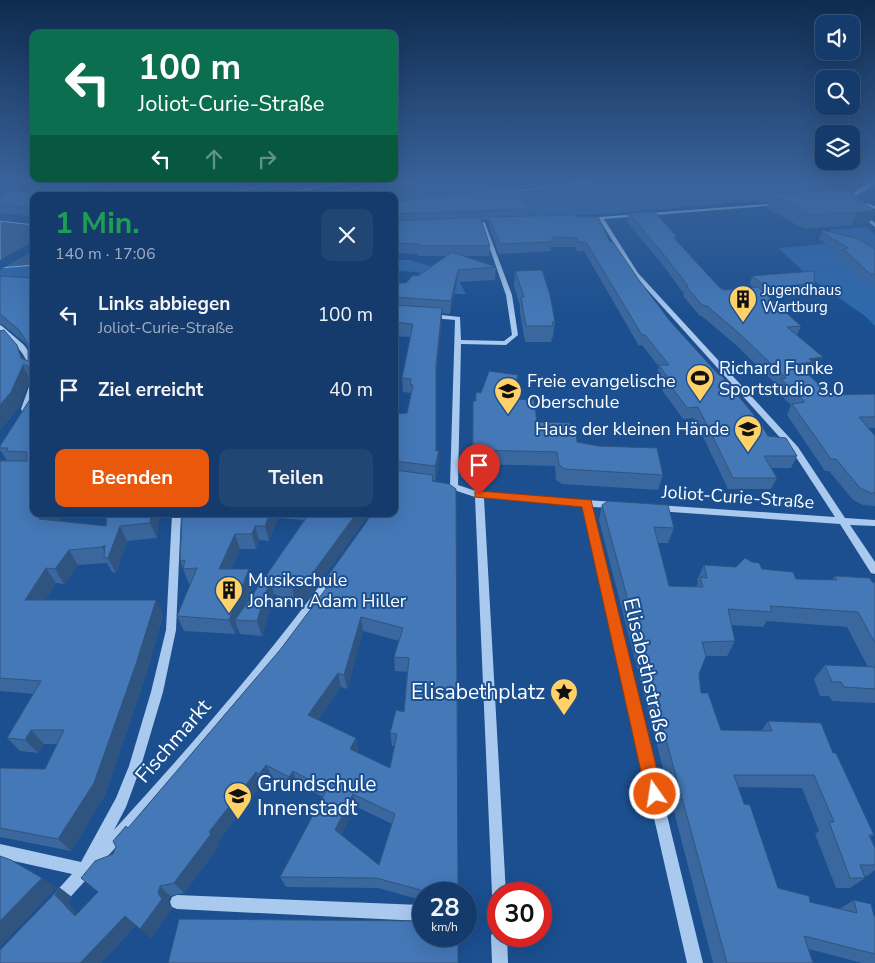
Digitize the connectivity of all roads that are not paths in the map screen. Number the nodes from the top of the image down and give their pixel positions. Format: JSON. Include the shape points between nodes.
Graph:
{"nodes":[{"id":1,"x":484,"y":227,"type":"edge"},
{"id":2,"x":607,"y":227,"type":"edge"},
{"id":3,"x":421,"y":316,"type":"edge"},
{"id":4,"x":0,"y":327,"type":"edge"},
{"id":5,"x":457,"y":342,"type":"junction"},
{"id":6,"x":30,"y":349,"type":"edge"},
{"id":7,"x":30,"y":397,"type":"edge"},
{"id":8,"x":21,"y":417,"type":"edge"},
{"id":9,"x":430,"y":484,"type":"edge"},
{"id":10,"x":454,"y":487,"type":"junction"},
{"id":11,"x":479,"y":495,"type":"junction"},
{"id":12,"x":587,"y":503,"type":"junction"},
{"id":13,"x":620,"y":505,"type":"edge"},
{"id":14,"x":649,"y":507,"type":"edge"},
{"id":15,"x":176,"y":517,"type":"edge"},
{"id":16,"x":844,"y":521,"type":"junction"},
{"id":17,"x":875,"y":523,"type":"edge"},
{"id":18,"x":875,"y":570,"type":"edge"},
{"id":19,"x":336,"y":572,"type":"edge"},
{"id":20,"x":289,"y":637,"type":"joint"},
{"id":21,"x":0,"y":851,"type":"edge"},
{"id":22,"x":118,"y":858,"type":"edge"},
{"id":23,"x":86,"y":870,"type":"junction"},
{"id":24,"x":498,"y":882,"type":"edge"},
{"id":25,"x":177,"y":902,"type":"dead end"},
{"id":26,"x":45,"y":914,"type":"edge"},
{"id":27,"x":412,"y":914,"type":"edge"},
{"id":28,"x":499,"y":947,"type":"edge"},
{"id":29,"x":500,"y":963,"type":"edge"},
{"id":30,"x":695,"y":963,"type":"edge"}],
"edges":[{"from":1,"to":5,"type":"street","via":[[509,295],[514,335],[506,343]]},
{"from":2,"to":16,"type":"street","via":[[636,274],[780,431]]},
{"from":3,"to":5,"type":"street","via":[[458,318]]},
{"from":4,"to":6,"type":"street","via":[[8,340]]},
{"from":5,"to":10,"type":"street"},
{"from":7,"to":8,"type":"street"},
{"from":9,"to":10,"type":"street"},
{"from":10,"to":11,"type":"street"},
{"from":11,"to":12,"type":"street"},
{"from":11,"to":24,"type":"street"},
{"from":12,"to":13,"type":"street"},
{"from":12,"to":30,"type":"street","name":"Elisabethstraße"},
{"from":14,"to":16,"type":"street","name":"Joliot-Curie-Straße"},
{"from":15,"to":23,"type":"street","name":"Fischmarkt","via":[[171,630],[157,692],[121,802]]},
{"from":16,"to":17,"type":"street","name":"Joliot-Curie-Straße"},
{"from":16,"to":18,"type":"street"},
{"from":19,"to":20,"type":"street"},
{"from":20,"to":23,"type":"street","name":"Fischmarkt"},
{"from":21,"to":23,"type":"street"},
{"from":22,"to":23,"type":"street"},
{"from":23,"to":26,"type":"street"},
{"from":25,"to":27,"type":"street"},
{"from":28,"to":29,"type":"street"}]}
